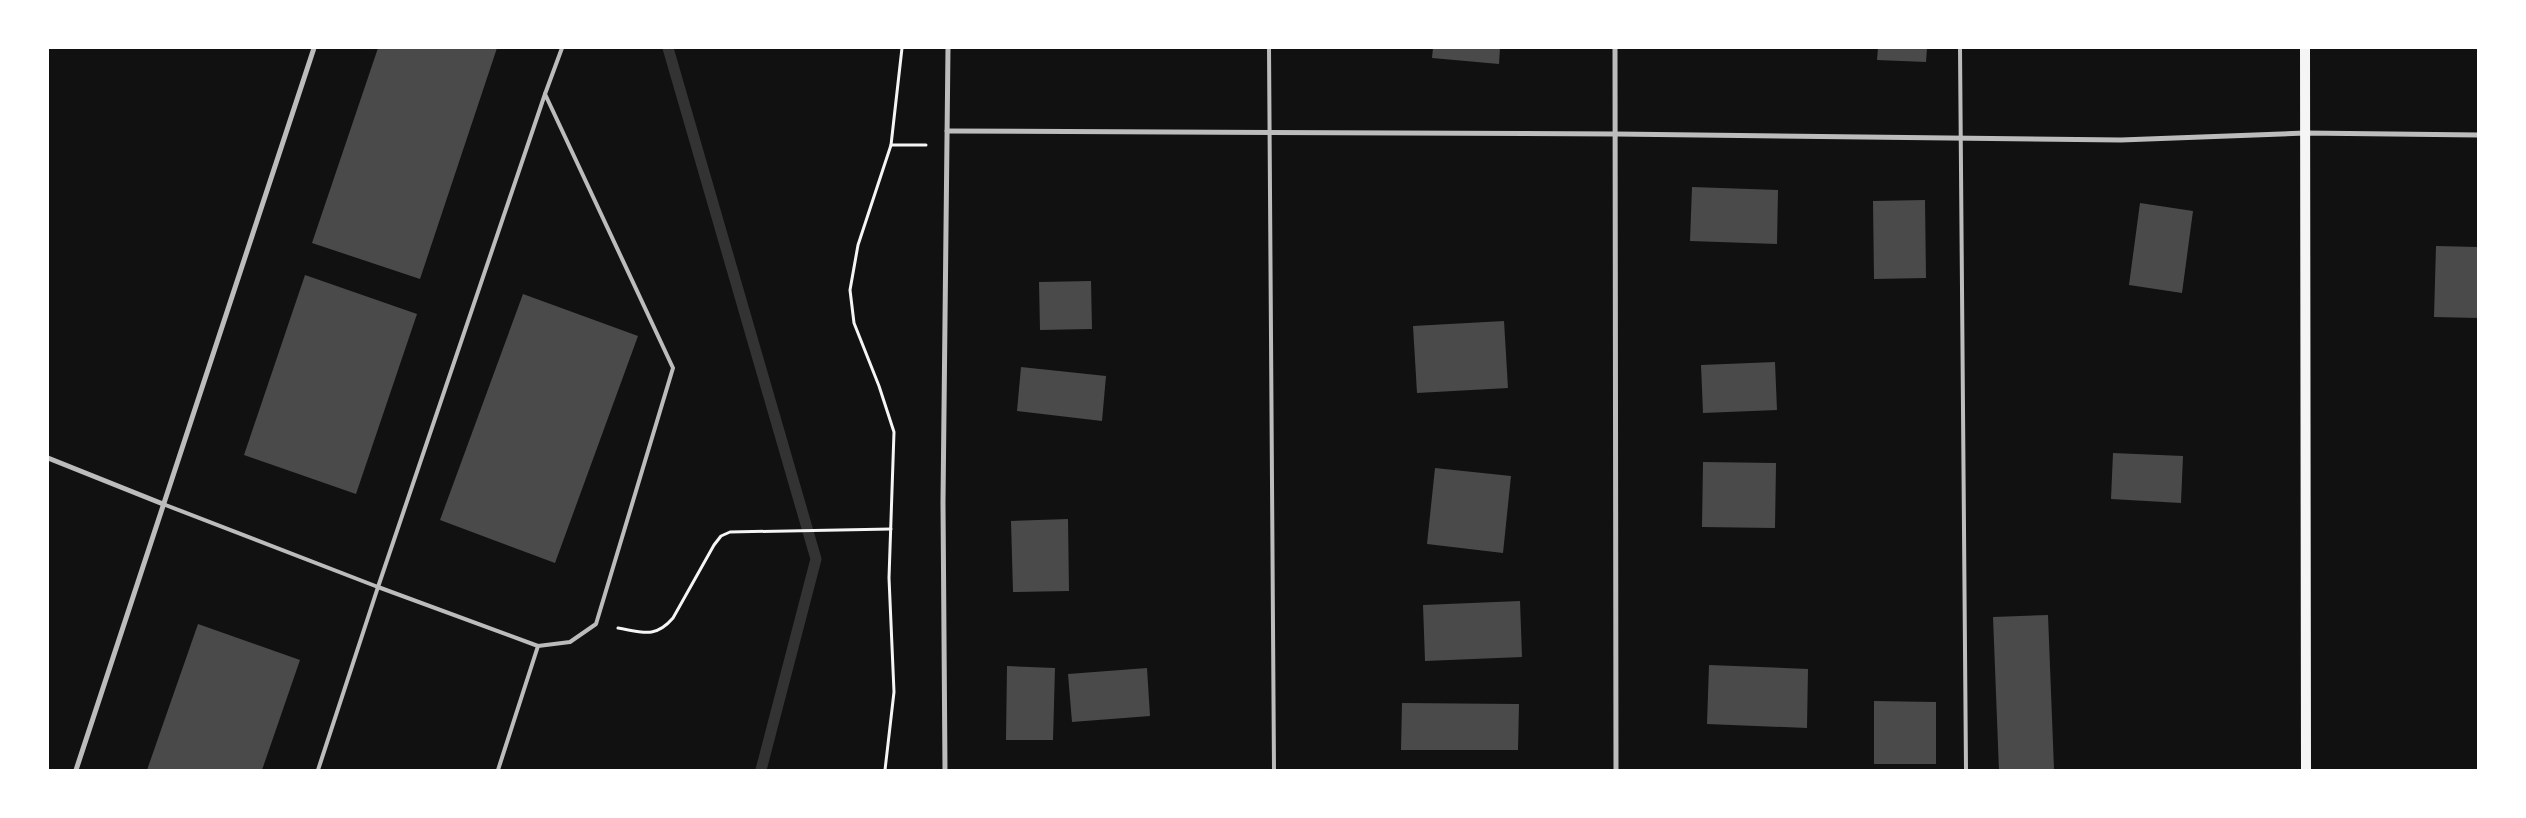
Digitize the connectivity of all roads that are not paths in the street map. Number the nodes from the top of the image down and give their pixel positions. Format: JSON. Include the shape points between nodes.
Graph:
{"nodes":[{"id":1,"x":314,"y":48,"type":"edge"},
{"id":2,"x":562,"y":48,"type":"edge"},
{"id":3,"x":948,"y":48,"type":"edge"},
{"id":4,"x":1269,"y":48,"type":"edge"},
{"id":5,"x":1615,"y":48,"type":"edge"},
{"id":6,"x":1960,"y":48,"type":"edge"},
{"id":7,"x":2305,"y":48,"type":"edge"},
{"id":8,"x":545,"y":94,"type":"junction"},
{"id":9,"x":947,"y":131,"type":"junction"},
{"id":10,"x":1270,"y":133,"type":"junction"},
{"id":11,"x":2305,"y":133,"type":"junction"},
{"id":12,"x":1616,"y":134,"type":"junction"},
{"id":13,"x":2478,"y":135,"type":"edge"},
{"id":14,"x":1961,"y":138,"type":"junction"},
{"id":15,"x":48,"y":458,"type":"edge"},
{"id":16,"x":163,"y":504,"type":"junction"},
{"id":17,"x":378,"y":587,"type":"junction"},
{"id":18,"x":538,"y":646,"type":"junction"},
{"id":19,"x":76,"y":770,"type":"edge"},
{"id":20,"x":318,"y":770,"type":"edge"},
{"id":21,"x":498,"y":770,"type":"edge"},
{"id":22,"x":944,"y":770,"type":"edge"},
{"id":23,"x":1274,"y":770,"type":"edge"},
{"id":24,"x":1616,"y":770,"type":"edge"},
{"id":25,"x":1966,"y":770,"type":"edge"},
{"id":26,"x":2306,"y":770,"type":"edge"}],
"edges":[{"from":1,"to":16,"type":"street"},
{"from":2,"to":8,"type":"lane"},
{"from":3,"to":9,"type":"street"},
{"from":4,"to":10,"type":"lane"},
{"from":5,"to":12,"type":"street"},
{"from":6,"to":14,"type":"lane"},
{"from":7,"to":11,"type":"main road"},
{"from":8,"to":17,"type":"lane"},
{"from":8,"to":18,"type":"lane","via":[[673,368],[596,624],[570,642]]},
{"from":9,"to":10,"type":"street"},
{"from":9,"to":22,"type":"street"},
{"from":10,"to":12,"type":"street"},
{"from":10,"to":23,"type":"lane"},
{"from":11,"to":13,"type":"street"},
{"from":11,"to":14,"type":"street","via":[[2121,140]]},
{"from":11,"to":26,"type":"main road"},
{"from":12,"to":14,"type":"street"},
{"from":12,"to":24,"type":"street"},
{"from":14,"to":25,"type":"lane"},
{"from":15,"to":16,"type":"street"},
{"from":16,"to":17,"type":"lane"},
{"from":16,"to":19,"type":"street"},
{"from":17,"to":18,"type":"lane"},
{"from":17,"to":20,"type":"lane"},
{"from":18,"to":21,"type":"lane"}]}
